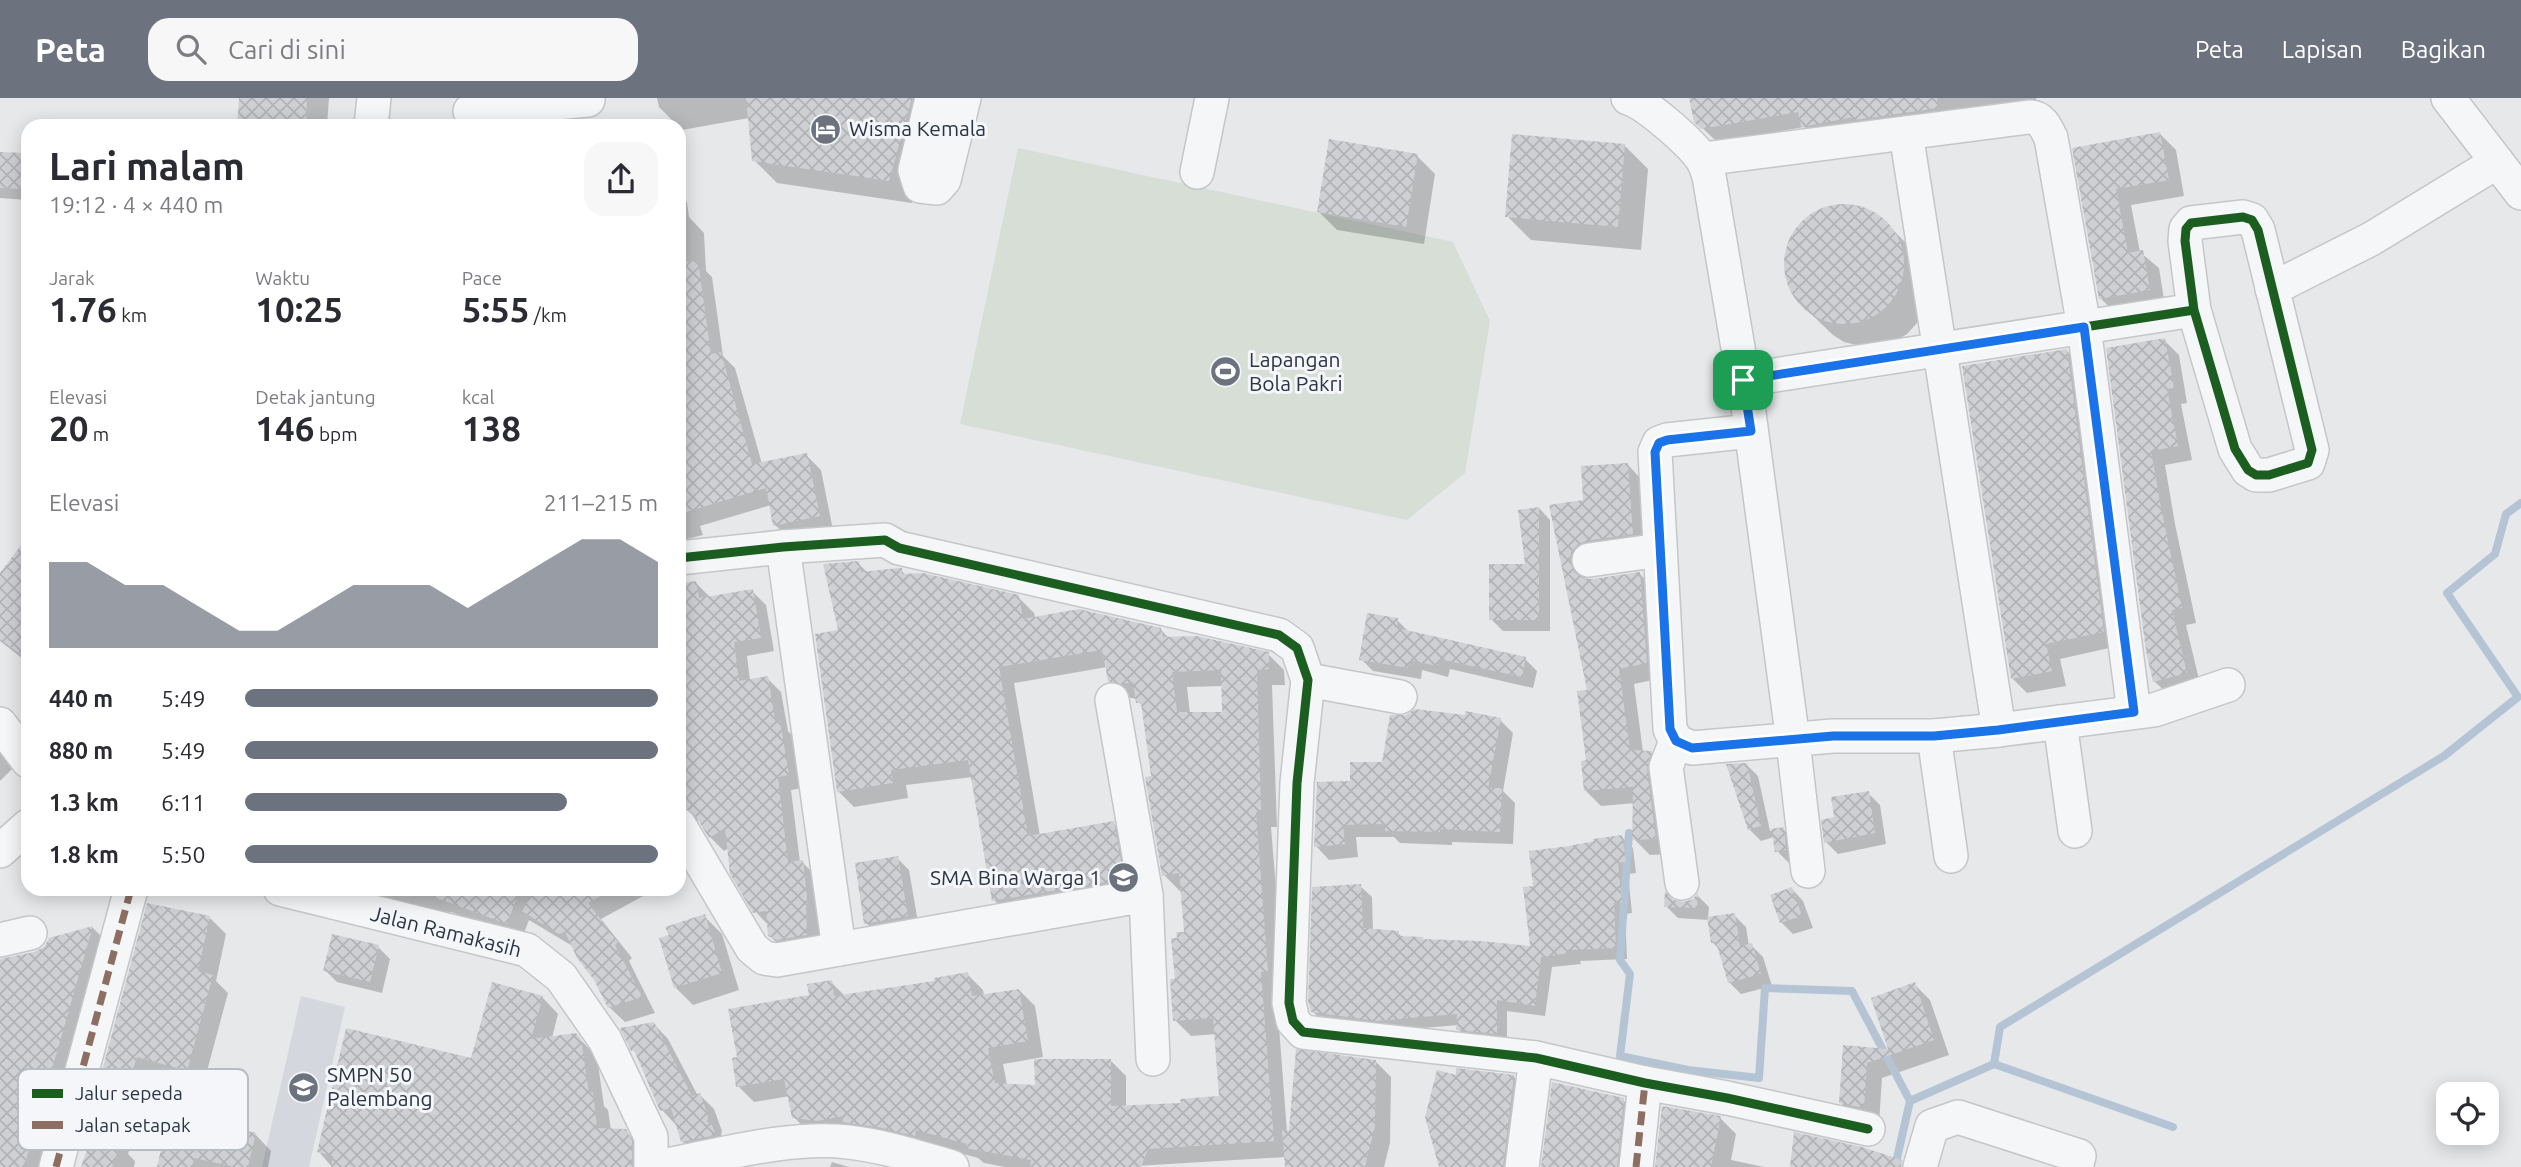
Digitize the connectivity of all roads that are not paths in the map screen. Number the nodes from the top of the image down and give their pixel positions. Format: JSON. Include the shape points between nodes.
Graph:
{"nodes":[{"id":1,"x":374,"y":98,"type":"edge"},
{"id":2,"x":932,"y":98,"type":"edge"},
{"id":3,"x":964,"y":98,"type":"edge"},
{"id":4,"x":1212,"y":98,"type":"edge"},
{"id":5,"x":1628,"y":98,"type":"edge"},
{"id":6,"x":2448,"y":98,"type":"edge"},
{"id":7,"x":589,"y":100,"type":"dead end"},
{"id":8,"x":1660,"y":108,"type":"edge"},
{"id":9,"x":469,"y":112,"type":"edge"},
{"id":10,"x":372,"y":119,"type":"edge"},
{"id":11,"x":1906,"y":133,"type":"junction"},
{"id":12,"x":1703,"y":159,"type":"junction"},
{"id":13,"x":2497,"y":162,"type":"junction"},
{"id":14,"x":1197,"y":172,"type":"dead end"},
{"id":15,"x":2521,"y":193,"type":"edge"},
{"id":16,"x":2272,"y":289,"type":"junction"},
{"id":17,"x":2194,"y":310,"type":"junction"},
{"id":18,"x":2084,"y":327,"type":"junction"},
{"id":19,"x":1939,"y":349,"type":"junction"},
{"id":20,"x":1743,"y":380,"type":"junction"},
{"id":21,"x":1751,"y":431,"type":"junction"},
{"id":22,"x":783,"y":547,"type":"junction"},
{"id":23,"x":1660,"y":550,"type":"junction"},
{"id":24,"x":686,"y":557,"type":"edge"},
{"id":25,"x":1588,"y":560,"type":"dead end"},
{"id":26,"x":1308,"y":680,"type":"junction"},
{"id":27,"x":2228,"y":685,"type":"dead end"},
{"id":28,"x":1400,"y":697,"type":"dead end"},
{"id":29,"x":1112,"y":701,"type":"dead end"},
{"id":30,"x":2134,"y":712,"type":"junction"},
{"id":31,"x":2060,"y":722,"type":"junction"},
{"id":32,"x":0,"y":724,"type":"edge"},
{"id":33,"x":1998,"y":730,"type":"junction"},
{"id":34,"x":1934,"y":736,"type":"junction"},
{"id":35,"x":1676,"y":741,"type":"junction"},
{"id":36,"x":1793,"y":741,"type":"junction"},
{"id":37,"x":21,"y":752,"type":"edge"},
{"id":38,"x":2075,"y":831,"type":"dead end"},
{"id":39,"x":21,"y":832,"type":"edge"},
{"id":40,"x":686,"y":837,"type":"edge"},
{"id":41,"x":0,"y":851,"type":"edge"},
{"id":42,"x":1951,"y":856,"type":"dead end"},
{"id":43,"x":1808,"y":871,"type":"dead end"},
{"id":44,"x":1682,"y":883,"type":"dead end"},
{"id":45,"x":1146,"y":895,"type":"junction"},
{"id":46,"x":129,"y":896,"type":"edge"},
{"id":47,"x":307,"y":896,"type":"edge"},
{"id":48,"x":839,"y":949,"type":"junction"},
{"id":49,"x":1536,"y":1058,"type":"junction"},
{"id":50,"x":1153,"y":1059,"type":"dead end"},
{"id":51,"x":82,"y":1069,"type":"edge"},
{"id":52,"x":1645,"y":1083,"type":"junction"},
{"id":53,"x":1868,"y":1129,"type":"dead end"},
{"id":54,"x":61,"y":1150,"type":"edge"},
{"id":55,"x":56,"y":1167,"type":"edge"},
{"id":56,"x":651,"y":1167,"type":"edge"},
{"id":57,"x":657,"y":1167,"type":"edge"},
{"id":58,"x":952,"y":1167,"type":"edge"},
{"id":59,"x":1522,"y":1167,"type":"edge"},
{"id":60,"x":1636,"y":1167,"type":"edge"},
{"id":61,"x":1920,"y":1167,"type":"edge"},
{"id":62,"x":2076,"y":1167,"type":"edge"}],
"edges":[{"from":1,"to":10,"type":"street"},
{"from":2,"to":3,"type":"street","via":[[915,170],[920,186],[937,188],[944,180]]},
{"from":4,"to":14,"type":"street"},
{"from":5,"to":8,"type":"street"},
{"from":6,"to":13,"type":"street"},
{"from":7,"to":9,"type":"street"},
{"from":8,"to":12,"type":"street"},
{"from":11,"to":12,"type":"street"},
{"from":11,"to":18,"type":"street","via":[[2029,117],[2044,123],[2051,138]]},
{"from":11,"to":19,"type":"street"},
{"from":12,"to":20,"type":"street"},
{"from":13,"to":15,"type":"street"},
{"from":13,"to":16,"type":"street","via":[[2371,239]]},
{"from":16,"to":17,"type":"street","via":[[2252,220],[2191,223],[2185,242]]},
{"from":16,"to":17,"type":"street","via":[[2312,450],[2308,463],[2269,475],[2248,470],[2235,449]]},
{"from":17,"to":18,"type":"street"},
{"from":18,"to":19,"type":"street"},
{"from":18,"to":30,"type":"street"},
{"from":19,"to":20,"type":"street"},
{"from":19,"to":33,"type":"street"},
{"from":20,"to":21,"type":"street"},
{"from":21,"to":23,"type":"street","via":[[1659,443],[1655,452]]},
{"from":21,"to":36,"type":"street"},
{"from":22,"to":24,"type":"street"},
{"from":22,"to":26,"type":"street","via":[[885,540],[900,548],[1279,635],[1297,648]]},
{"from":22,"to":48,"type":"street"},
{"from":23,"to":25,"type":"street"},
{"from":23,"to":35,"type":"street","via":[[1670,729]]},
{"from":26,"to":28,"type":"street"},
{"from":26,"to":49,"type":"street","via":[[1297,783],[1289,1003],[1293,1021],[1303,1032]]},
{"from":27,"to":30,"type":"street","via":[[2154,710]]},
{"from":29,"to":45,"type":"street"},
{"from":30,"to":31,"type":"street"},
{"from":31,"to":33,"type":"street"},
{"from":31,"to":38,"type":"street"},
{"from":32,"to":37,"type":"street"},
{"from":33,"to":34,"type":"street"},
{"from":34,"to":36,"type":"street","via":[[1833,736]]},
{"from":34,"to":42,"type":"street"},
{"from":35,"to":36,"type":"street","via":[[1692,748]]},
{"from":35,"to":44,"type":"street","via":[[1666,767]]},
{"from":36,"to":43,"type":"street"},
{"from":39,"to":41,"type":"street"},
{"from":40,"to":48,"type":"street","via":[[752,948],[764,958],[777,960]]},
{"from":45,"to":48,"type":"street"},
{"from":45,"to":50,"type":"street"},
{"from":46,"to":51,"type":"street"},
{"from":47,"to":56,"type":"street","name":"Jalan Ramakasih","via":[[527,950],[561,977],[606,1040],[651,1137]]},
{"from":49,"to":52,"type":"street"},
{"from":49,"to":59,"type":"street"},
{"from":52,"to":53,"type":"street"},
{"from":52,"to":60,"type":"street"},
{"from":54,"to":55,"type":"street"},
{"from":57,"to":58,"type":"street","via":[[793,1142],[845,1142],[891,1149]]},
{"from":61,"to":62,"type":"street","via":[[1932,1126],[1958,1117],[2080,1156]]}]}
